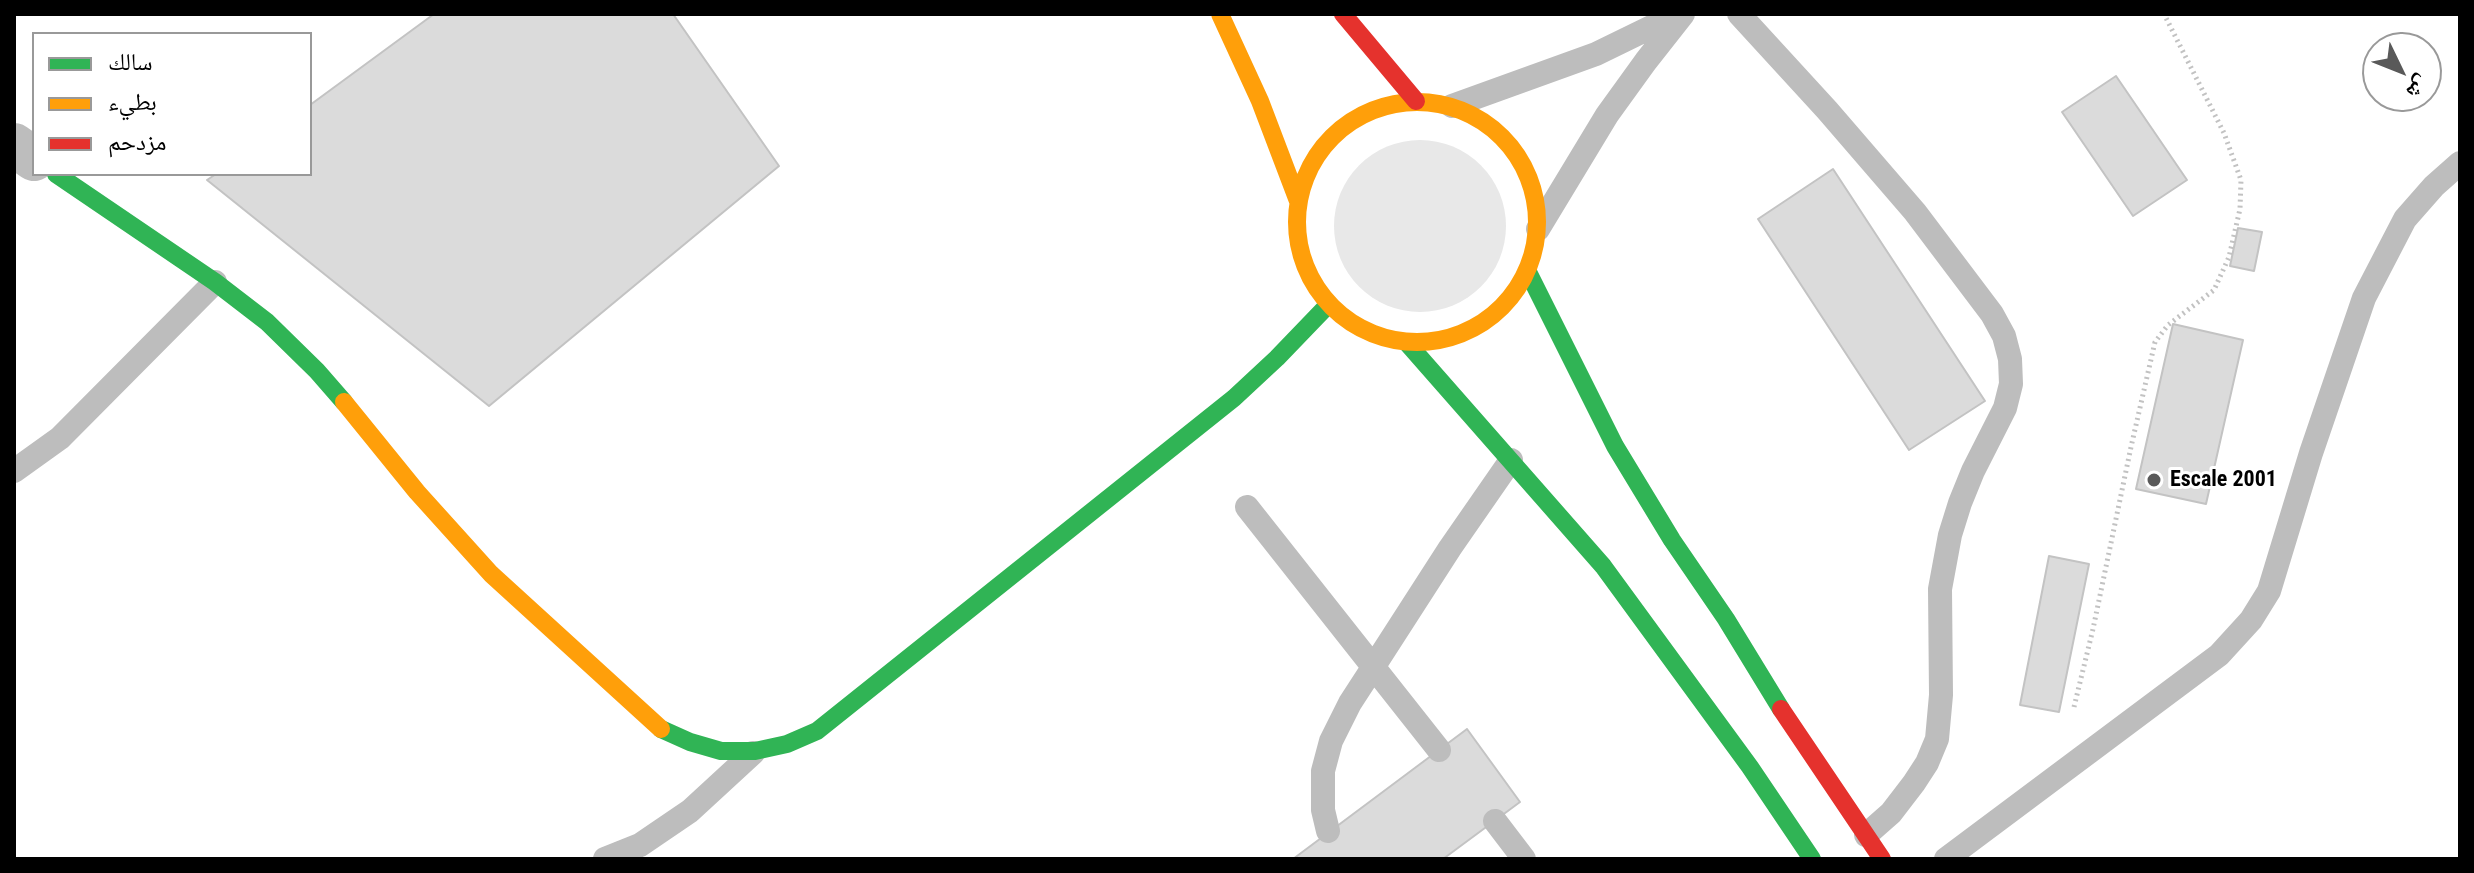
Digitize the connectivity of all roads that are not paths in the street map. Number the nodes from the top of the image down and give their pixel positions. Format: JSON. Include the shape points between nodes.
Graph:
{"nodes":[{"id":1,"x":1220,"y":14,"type":"edge"},
{"id":2,"x":1343,"y":14,"type":"edge"},
{"id":3,"x":1681,"y":14,"type":"edge"},
{"id":4,"x":1739,"y":14,"type":"edge"},
{"id":5,"x":1416,"y":101,"type":"junction"},
{"id":6,"x":1452,"y":106,"type":"junction"},
{"id":7,"x":14,"y":145,"type":"edge"},
{"id":8,"x":32,"y":158,"type":"edge"},
{"id":9,"x":2460,"y":163,"type":"edge"},
{"id":10,"x":59,"y":176,"type":"edge"},
{"id":11,"x":1298,"y":201,"type":"junction"},
{"id":12,"x":1538,"y":229,"type":"junction"},
{"id":13,"x":1528,"y":272,"type":"junction"},
{"id":14,"x":215,"y":282,"type":"junction"},
{"id":15,"x":1328,"y":305,"type":"junction"},
{"id":16,"x":1408,"y":344,"type":"junction"},
{"id":17,"x":1511,"y":460,"type":"junction"},
{"id":18,"x":14,"y":471,"type":"edge"},
{"id":19,"x":1247,"y":507,"type":"dead end"},
{"id":20,"x":1374,"y":666,"type":"junction"},
{"id":21,"x":1439,"y":750,"type":"dead end"},
{"id":22,"x":755,"y":751,"type":"junction"},
{"id":23,"x":1495,"y":821,"type":"dead end"},
{"id":24,"x":1328,"y":831,"type":"dead end"},
{"id":25,"x":1866,"y":835,"type":"junction"},
{"id":26,"x":605,"y":859,"type":"edge"},
{"id":27,"x":1524,"y":859,"type":"edge"},
{"id":28,"x":1812,"y":859,"type":"edge"},
{"id":29,"x":1882,"y":859,"type":"edge"},
{"id":30,"x":1946,"y":859,"type":"edge"}],
"edges":[{"from":1,"to":11,"type":"main road"},
{"from":2,"to":5,"type":"main road"},
{"from":3,"to":6,"type":"lane","via":[[1596,54]]},
{"from":3,"to":12,"type":"lane","via":[[1607,115]]},
{"from":4,"to":25,"type":"lane","via":[[1915,212],[1992,314],[2010,359],[2005,408],[1973,471],[1950,535],[1940,589],[1937,739],[1914,783]]},
{"from":5,"to":6,"type":"main road"},
{"from":5,"to":11,"type":"main road","via":[[1375,109],[1339,129],[1312,162]]},
{"from":6,"to":12,"type":"main road","via":[[1488,123],[1517,152],[1534,188]]},
{"from":7,"to":8,"type":"street"},
{"from":9,"to":30,"type":"lane","via":[[2405,219],[2364,298],[2269,591],[2251,620],[2219,655]]},
{"from":10,"to":14,"type":"main road"},
{"from":11,"to":15,"type":"main road","via":[[1301,257]]},
{"from":12,"to":13,"type":"main road"},
{"from":13,"to":16,"type":"main road","via":[[1508,303],[1479,327],[1444,341]]},
{"from":13,"to":25,"type":"main road","via":[[1615,446]]},
{"from":14,"to":18,"type":"lane","via":[[60,438]]},
{"from":14,"to":22,"type":"main road","via":[[267,322],[317,371],[491,574],[635,707],[660,728],[690,742],[721,751]]},
{"from":15,"to":16,"type":"main road","via":[[1364,332]]},
{"from":15,"to":22,"type":"main road","via":[[1234,398],[817,731]]},
{"from":16,"to":17,"type":"main road"},
{"from":17,"to":20,"type":"lane"},
{"from":17,"to":28,"type":"main road","via":[[1603,566]]},
{"from":19,"to":20,"type":"lane"},
{"from":20,"to":21,"type":"lane"},
{"from":20,"to":24,"type":"lane","via":[[1331,741],[1323,771]]},
{"from":22,"to":26,"type":"lane","via":[[690,811],[640,845]]},
{"from":23,"to":27,"type":"lane"},
{"from":25,"to":29,"type":"main road"}]}
